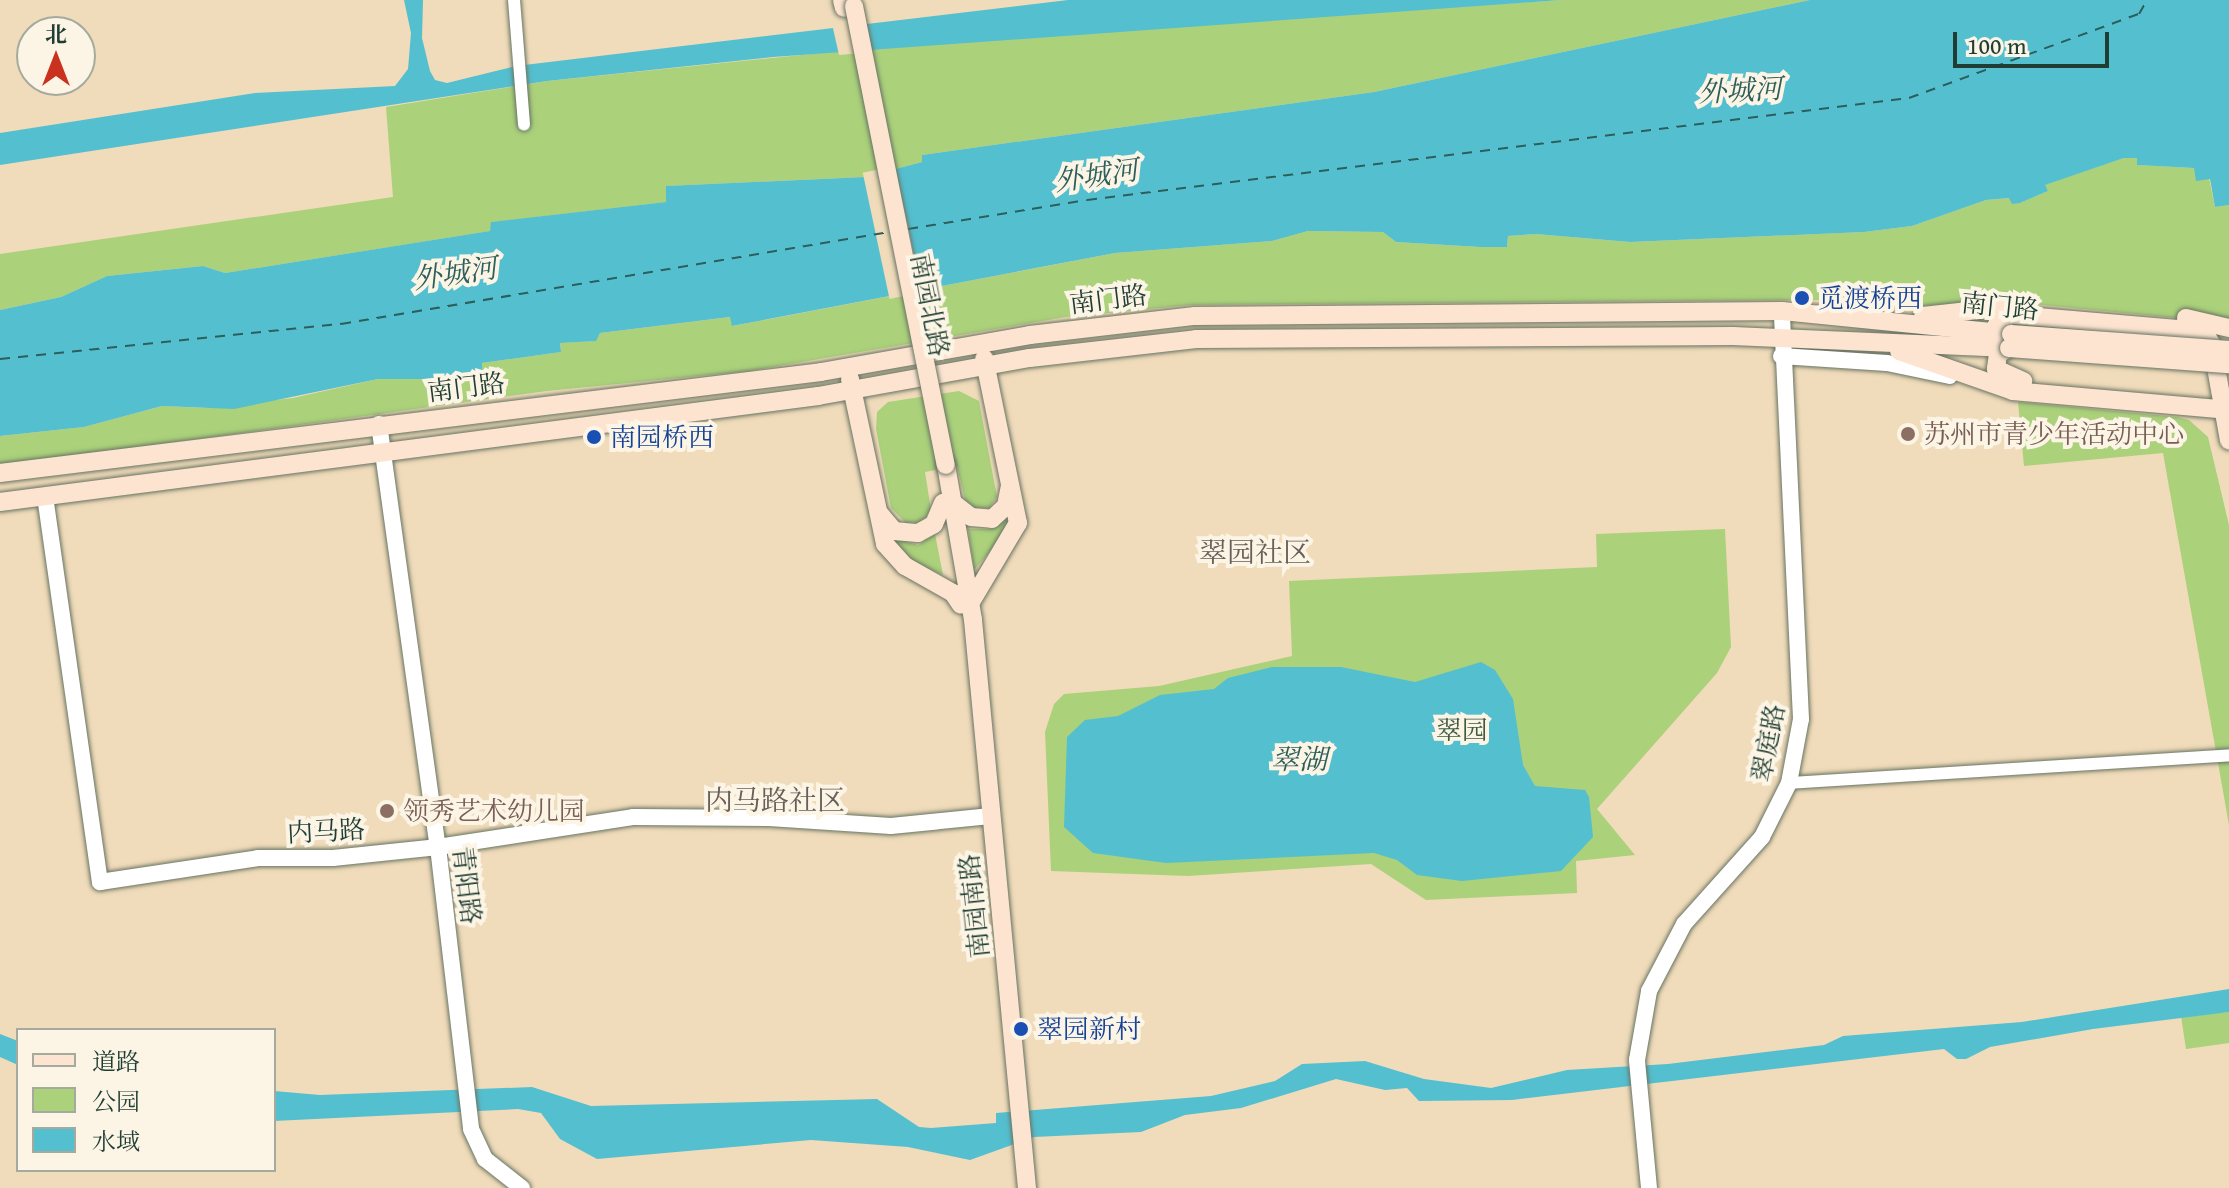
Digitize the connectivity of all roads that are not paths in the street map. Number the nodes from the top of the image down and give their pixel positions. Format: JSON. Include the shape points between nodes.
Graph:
{"nodes":[{"id":1,"x":514,"y":0,"type":"edge"},
{"id":2,"x":848,"y":3,"type":"edge"},
{"id":3,"x":524,"y":125,"type":"dead end"},
{"id":4,"x":1776,"y":311,"type":"junction"},
{"id":5,"x":1891,"y":319,"type":"junction"},
{"id":6,"x":2229,"y":328,"type":"edge"},
{"id":7,"x":2010,"y":341,"type":"junction"},
{"id":8,"x":1777,"y":343,"type":"junction"},
{"id":9,"x":981,"y":344,"type":"junction"},
{"id":10,"x":1886,"y":346,"type":"junction"},
{"id":11,"x":2229,"y":350,"type":"edge"},
{"id":12,"x":2229,"y":364,"type":"edge"},
{"id":13,"x":986,"y":366,"type":"junction"},
{"id":14,"x":848,"y":368,"type":"junction"},
{"id":15,"x":1994,"y":386,"type":"junction"},
{"id":16,"x":852,"y":391,"type":"junction"},
{"id":17,"x":2226,"y":405,"type":"edge"},
{"id":18,"x":379,"y":424,"type":"junction"},
{"id":19,"x":2229,"y":440,"type":"edge"},
{"id":20,"x":382,"y":450,"type":"junction"},
{"id":21,"x":0,"y":473,"type":"edge"},
{"id":22,"x":1010,"y":479,"type":"junction"},
{"id":23,"x":45,"y":496,"type":"junction"},
{"id":24,"x":0,"y":502,"type":"edge"},
{"id":25,"x":948,"y":502,"type":"junction"},
{"id":26,"x":874,"y":504,"type":"junction"},
{"id":27,"x":967,"y":612,"type":"junction"},
{"id":28,"x":2229,"y":755,"type":"edge"},
{"id":29,"x":1789,"y":783,"type":"junction"},
{"id":30,"x":986,"y":817,"type":"junction"},
{"id":31,"x":438,"y":847,"type":"junction"},
{"id":32,"x":1633,"y":1061,"type":"junction"},
{"id":33,"x":1634,"y":1092,"type":"junction"},
{"id":34,"x":1017,"y":1150,"type":"junction"},
{"id":35,"x":520,"y":1188,"type":"edge"},
{"id":36,"x":1016,"y":1188,"type":"edge"},
{"id":37,"x":1027,"y":1188,"type":"edge"},
{"id":38,"x":1639,"y":1188,"type":"edge"},
{"id":39,"x":1649,"y":1188,"type":"edge"}],
"edges":[{"from":1,"to":3,"type":"street"},
{"from":2,"to":25,"type":"main road","name":"南园北路","bridge":true},
{"from":4,"to":5,"type":"main road","name":"南门路"},
{"from":4,"to":8,"type":"street","name":"翠庭路"},
{"from":4,"to":9,"type":"main road","name":"南门路","via":[[1256,313],[1143,320]]},
{"from":5,"to":6,"type":"main road","via":[[2034,305],[2215,321]]},
{"from":5,"to":7,"type":"main road","name":"南门路"},
{"from":7,"to":10,"type":"main road","name":"南门路"},
{"from":7,"to":11,"type":"main road","name":"南门路","bridge":true},
{"from":7,"to":12,"type":"main road","name":"南门路","bridge":true},
{"from":7,"to":17,"type":"main road","via":[[1996,365],[2014,380]]},
{"from":7,"to":17,"type":"main road","via":[[1997,325],[2002,314],[2195,328],[2211,341]]},
{"from":8,"to":10,"type":"main road","name":"南门路"},
{"from":8,"to":13,"type":"main road","name":"南门路","via":[[1255,336],[1104,348]]},
{"from":8,"to":15,"type":"street"},
{"from":8,"to":29,"type":"street","name":"翠庭路","via":[[1802,695]]},
{"from":8,"to":32,"type":"street","name":"翠庭路","via":[[1792,701],[1785,754],[1779,782],[1749,837],[1679,916],[1649,964],[1633,1015]]},
{"from":9,"to":13,"type":"main road"},
{"from":9,"to":14,"type":"main road","name":"南门路"},
{"from":10,"to":15,"type":"main road"},
{"from":13,"to":16,"type":"main road","name":"南门路"},
{"from":13,"to":22,"type":"main road"},
{"from":14,"to":16,"type":"main road"},
{"from":14,"to":18,"type":"main road","name":"南门路"},
{"from":15,"to":17,"type":"main road"},
{"from":16,"to":20,"type":"main road","name":"南门路"},
{"from":16,"to":26,"type":"main road"},
{"from":17,"to":19,"type":"main road"},
{"from":18,"to":20,"type":"street","name":"青阳路"},
{"from":18,"to":21,"type":"main road","name":"南门路"},
{"from":20,"to":23,"type":"main road","name":"南门路"},
{"from":20,"to":31,"type":"street","name":"青阳路"},
{"from":22,"to":25,"type":"main road","via":[[1006,506],[992,519],[971,517]]},
{"from":22,"to":27,"type":"main road","via":[[1016,532]]},
{"from":23,"to":24,"type":"main road","name":"南门路"},
{"from":23,"to":31,"type":"street","name":"内马路","via":[[100,882],[258,858],[333,858]]},
{"from":25,"to":26,"type":"main road","via":[[931,527],[910,534],[888,527]]},
{"from":25,"to":27,"type":"main road","name":"南园北路"},
{"from":26,"to":27,"type":"main road","via":[[888,549],[905,566],[951,591]]},
{"from":27,"to":30,"type":"main road","name":"南园南路"},
{"from":28,"to":29,"type":"street"},
{"from":29,"to":32,"type":"street","name":"翠庭路","via":[[1762,837],[1684,924],[1658,966]]},
{"from":30,"to":31,"type":"street","name":"内马路","via":[[891,826],[633,817]]},
{"from":30,"to":34,"type":"main road","name":"南园南路"},
{"from":31,"to":35,"type":"street","name":"青阳路","via":[[471,1129],[485,1159]]},
{"from":32,"to":33,"type":"street","name":"翠庭路"},
{"from":33,"to":38,"type":"street","name":"翠庭路"},
{"from":33,"to":39,"type":"street","name":"翠庭路"},
{"from":34,"to":36,"type":"main road","name":"南园南路"},
{"from":34,"to":37,"type":"main road","name":"南园南路"}]}
